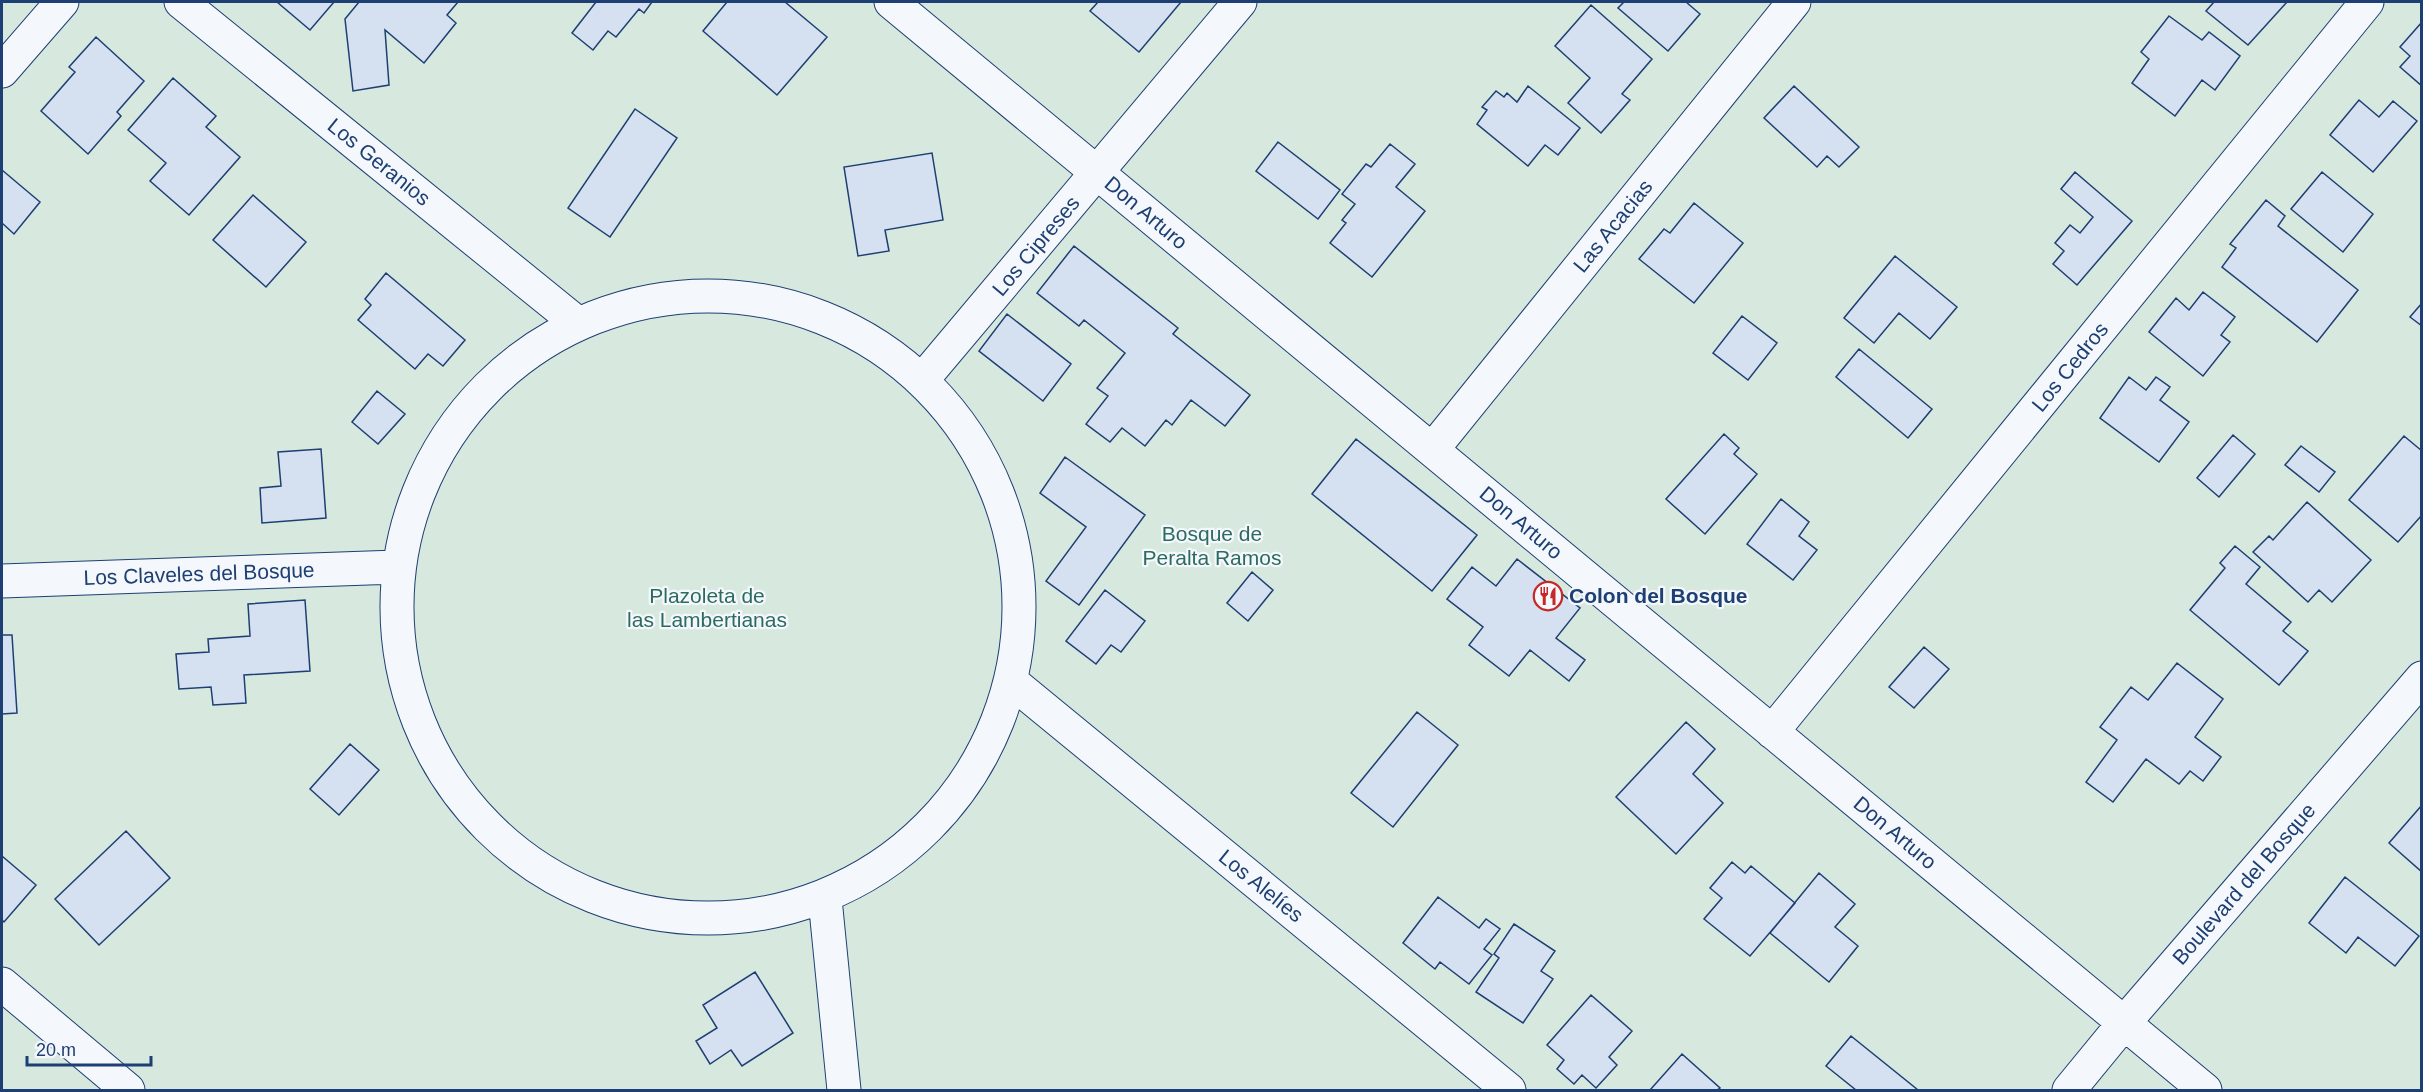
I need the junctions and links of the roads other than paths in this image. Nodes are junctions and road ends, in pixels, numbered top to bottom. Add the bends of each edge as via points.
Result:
1 (62, 2) edge
2 (181, 2) edge
3 (891, 2) edge
4 (1240, 2) edge
5 (1794, 2) edge
6 (2367, 2) edge
7 (2, 71) edge
8 (1098, 172) junction
9 (576, 322) junction
10 (923, 379) junction
11 (1432, 450) junction
12 (397, 567) junction
13 (2, 581) edge
14 (2421, 678) edge
15 (1012, 682) junction
16 (1772, 732) junction
17 (825, 899) junction
18 (2, 984) edge
19 (2124, 1023) junction
20 (1492, 1085) edge
21 (128, 1090) edge
22 (844, 1090) edge
23 (2069, 1090) edge
24 (2205, 1090) edge

1 - 7 street
2 - 9 street, Los Geranios
3 - 8 street, Don Arturo
4 - 8 street, Los Cipreses
5 - 11 street, Las Acacias
6 - 16 street, Los Cedros
8 - 10 street, Los Cipreses
8 - 11 street, Don Arturo
9 - 10 street via 649,298 757,297 859,332
9 - 12 street via 519,357 470,402 417,491
10 - 15 street via 964,428 995,484 1019,579 1019,639
11 - 16 street, Don Arturo
12 - 13 street, Los Claveles del Bosque
12 - 17 street via 396,632 408,696 454,791 528,865 624,910 729,921
14 - 19 street, Boulevard del Bosque
15 - 17 street via 976,770 914,844
15 - 20 street, Los Alelíes
16 - 19 street, Don Arturo
17 - 22 street
18 - 21 street
19 - 23 street, Boulevard del Bosque
19 - 24 street, Don Arturo

